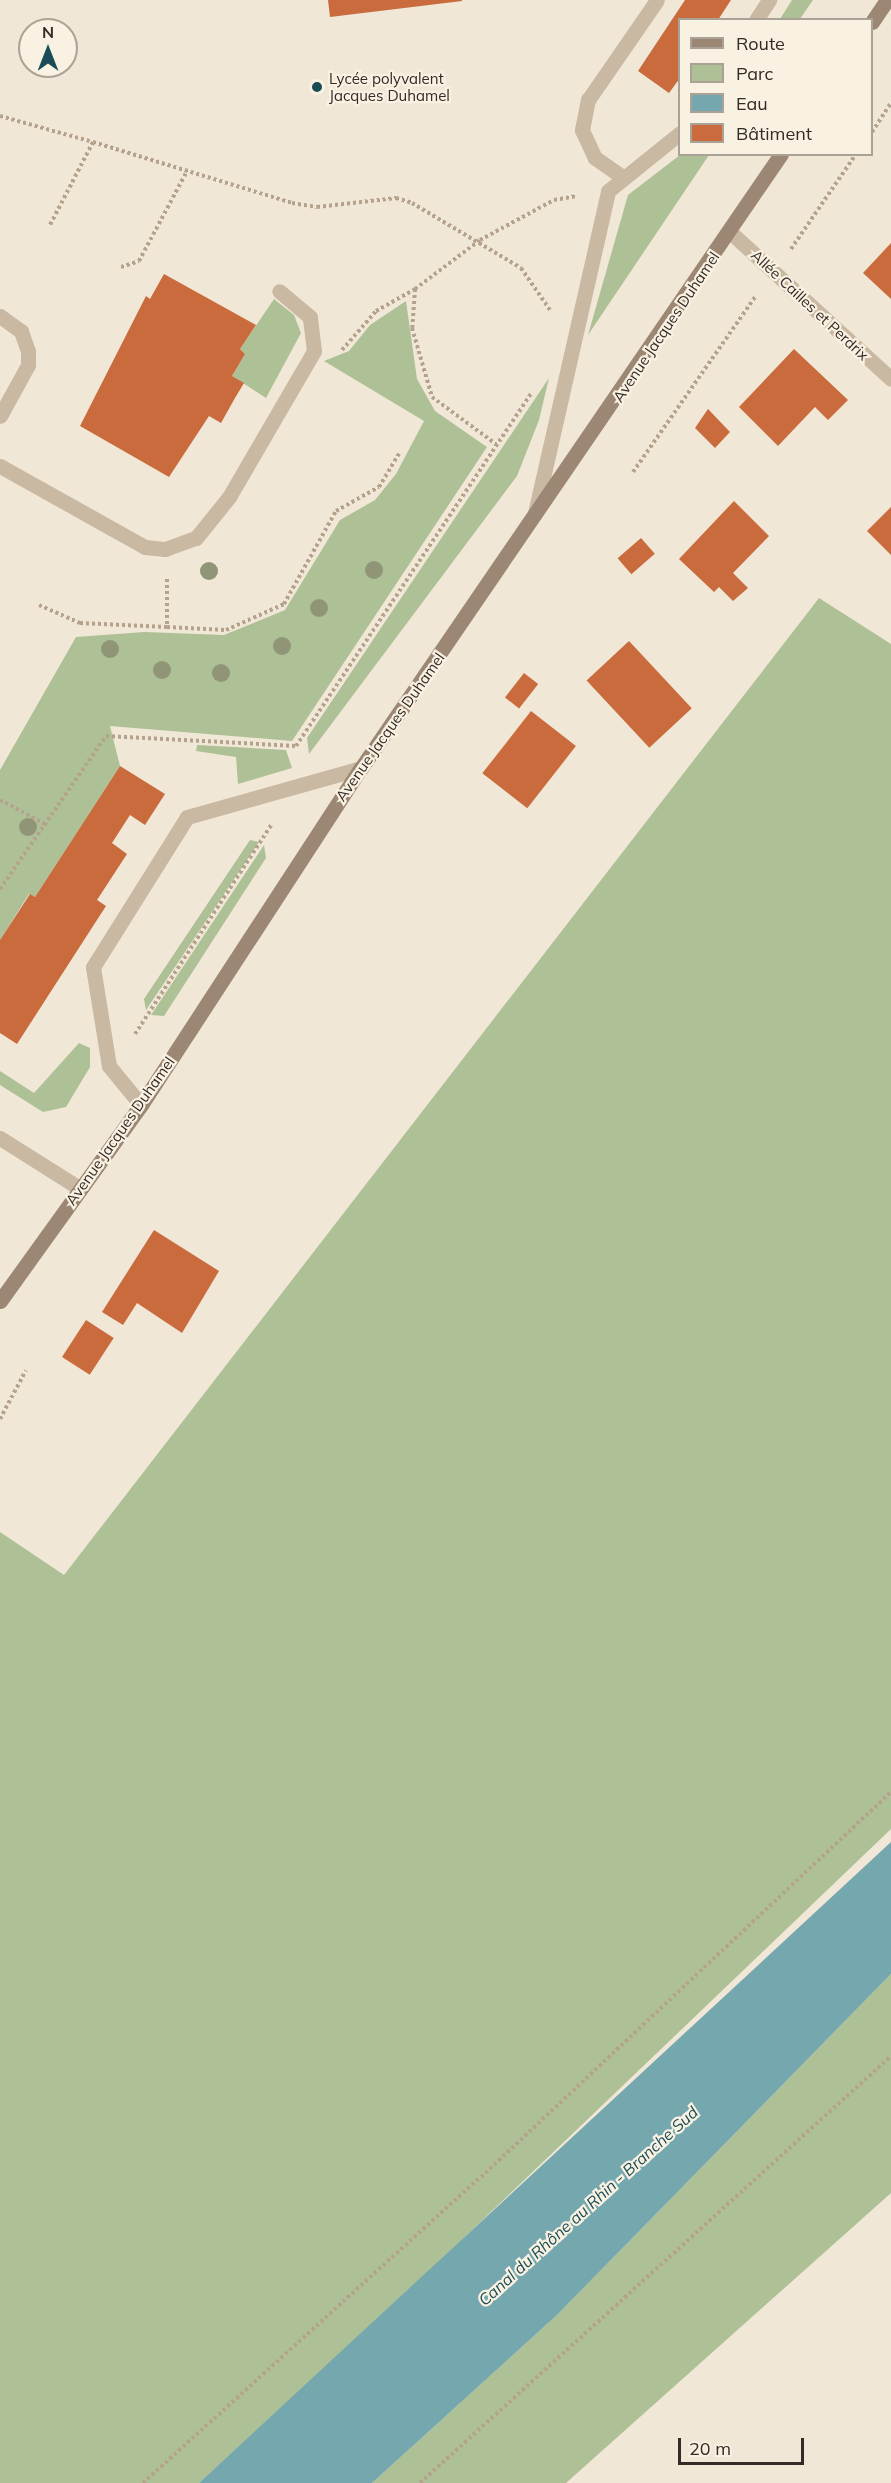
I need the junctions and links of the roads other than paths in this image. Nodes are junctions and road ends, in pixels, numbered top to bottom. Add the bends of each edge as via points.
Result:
1 (657, 0) edge
2 (769, 0) edge
3 (887, 0) edge
4 (757, 18) edge
5 (873, 21) edge
6 (678, 134) edge
7 (781, 156) edge
8 (621, 176) junction
9 (729, 231) junction
10 (279, 291) dead end
11 (0, 316) edge
12 (891, 379) edge
13 (0, 416) edge
14 (0, 466) edge
15 (532, 525) junction
16 (361, 768) junction
17 (141, 1105) junction
18 (0, 1138) edge
19 (79, 1188) junction
20 (0, 1301) edge

1 - 8 street via 588,100 582,130 595,158
2 - 4 street
3 - 5 main road
6 - 8 street
7 - 9 main road, Avenue Jacques Duhamel
8 - 15 street via 608,191
9 - 12 street, Allée Cailles et Perdrix
9 - 15 main road, Avenue Jacques Duhamel
10 - 14 street via 310,317 314,351 229,496 196,538 182,545 146,547
11 - 13 street via 21,331 28,365
15 - 16 main road, Avenue Jacques Duhamel
16 - 17 main road, Avenue Jacques Duhamel
16 - 17 street via 187,817 93,967 109,1066
17 - 19 main road, Avenue Jacques Duhamel
18 - 19 street
19 - 20 main road, Avenue Jacques Duhamel

